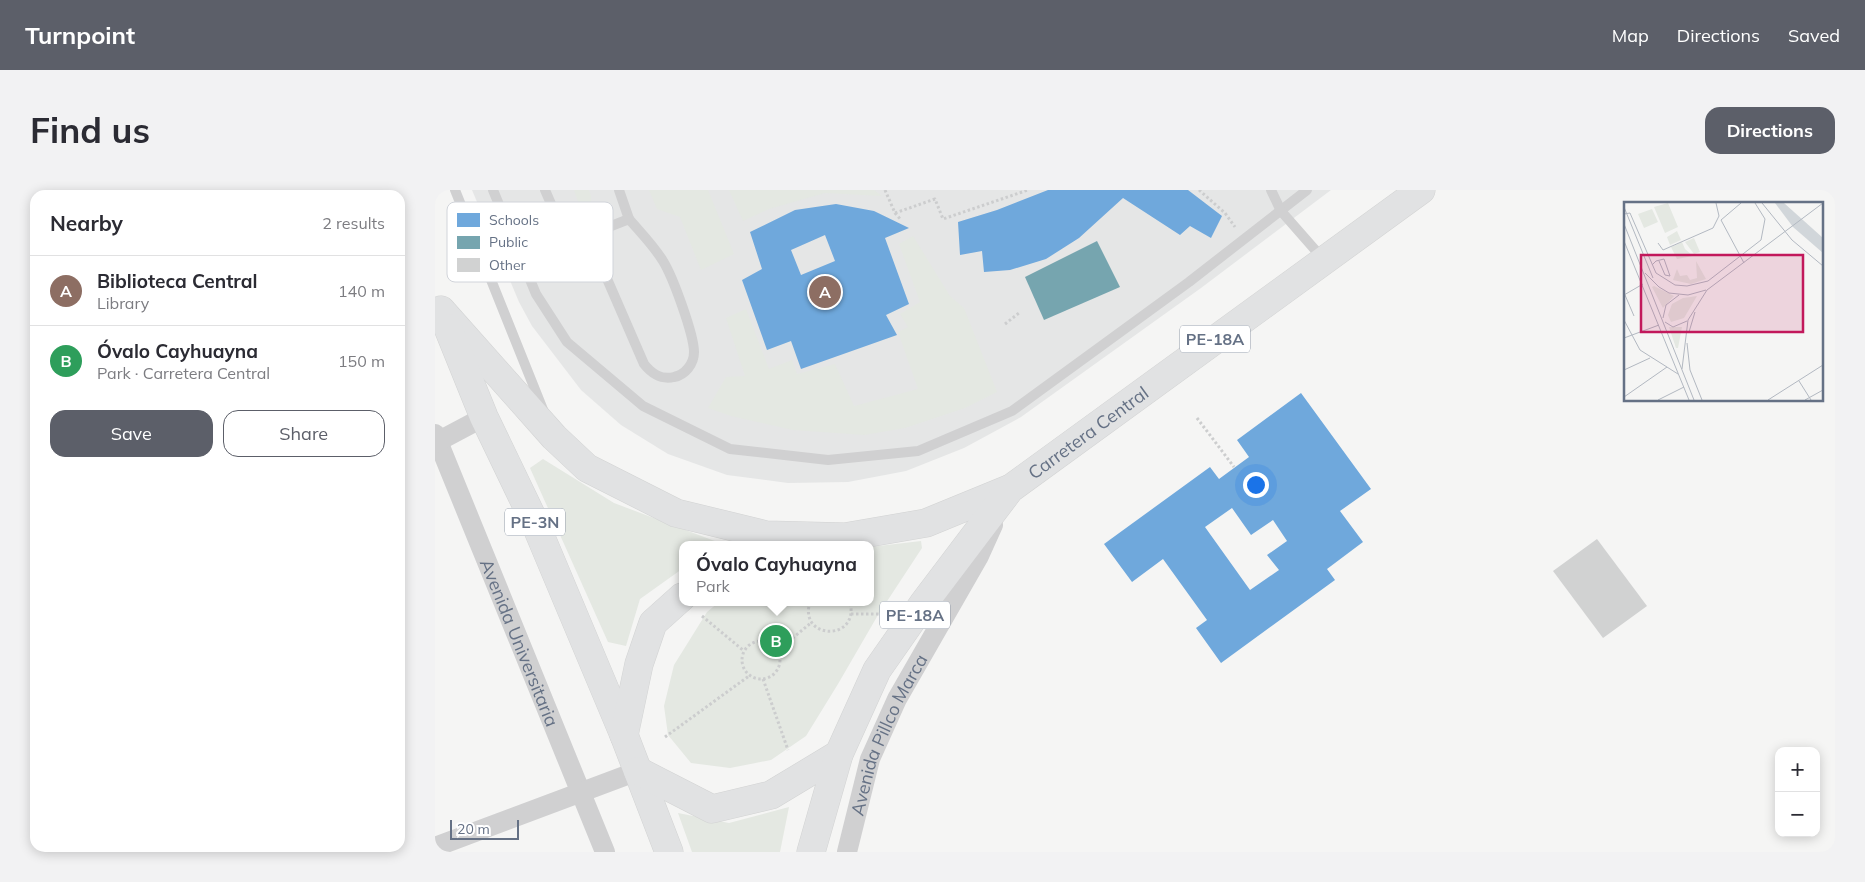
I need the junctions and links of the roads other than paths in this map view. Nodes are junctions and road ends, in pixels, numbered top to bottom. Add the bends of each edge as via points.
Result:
1 (455, 190) edge
2 (493, 190) edge
3 (545, 190) edge
4 (619, 190) edge
5 (1271, 190) edge
6 (1307, 190) edge
7 (1421, 190) edge
8 (460, 202) edge
9 (498, 202) edge
10 (550, 202) edge
11 (1281, 211) junction
12 (629, 219) junction
13 (613, 225) edge
14 (1324, 260) junction
15 (492, 282) edge
16 (531, 282) edge
17 (609, 282) edge
18 (438, 303) edge
19 (484, 417) junction
20 (554, 437) junction
21 (436, 440) edge
22 (1010, 489) junction
23 (758, 540) edge
24 (679, 600) edge
25 (624, 736) junction
26 (839, 754) junction
27 (638, 770) junction
28 (580, 793) junction
29 (435, 847) edge
30 (605, 852) edge
31 (669, 852) edge
32 (811, 852) edge
33 (847, 852) edge

1 - 8 lane
2 - 9 lane
3 - 10 lane
4 - 12 lane
5 - 11 lane
6 - 11 lane
7 - 14 highway, Carretera Central / PE-18A
11 - 14 lane
11 - 16 lane via 1012,410 918,451 828,460 731,449 643,406 567,342
12 - 13 lane
12 - 17 lane via 656,250 677,291 693,344 690,367 676,377 664,378 651,373 644,364
14 - 22 highway, Carretera Central / PE-18A
15 - 20 lane
18 - 19 highway, PE-3N
18 - 20 highway
19 - 21 street
19 - 25 highway, PE-3N via 535,522
20 - 23 highway via 587,468 676,513
21 - 28 street, Avenida Universitaria
22 - 23 highway, PE-18A via 927,523 845,537
22 - 26 highway, Carretera Central / PE-18A via 877,670
22 - 33 street, Avenida Pillco Marca via 979,556 897,698 870,759
24 - 25 highway via 653,624 639,664
25 - 27 highway, PE-3N
26 - 27 highway via 771,794 712,809
26 - 32 highway, Carretera Central
27 - 28 street
27 - 31 highway, PE-3N
28 - 29 street
28 - 30 street, Avenida Universitaria

